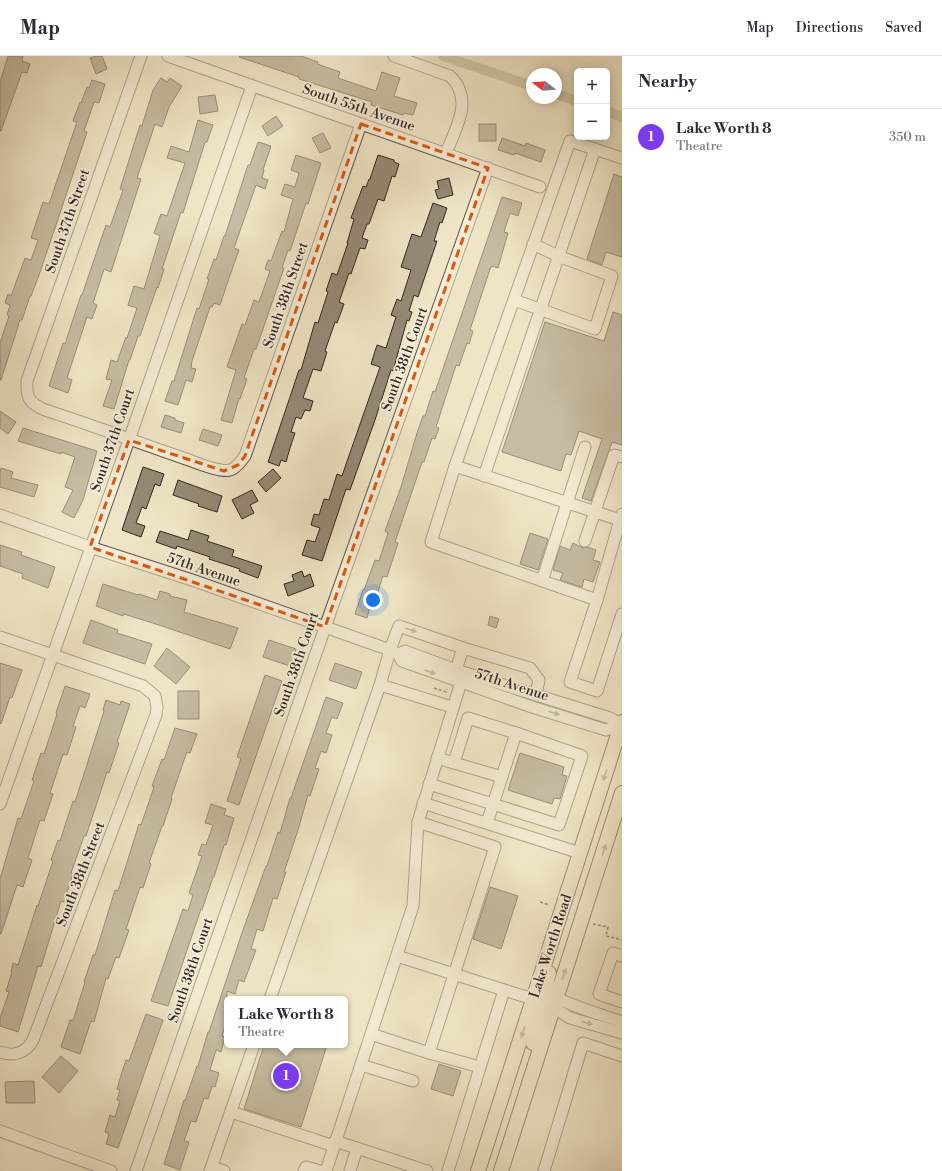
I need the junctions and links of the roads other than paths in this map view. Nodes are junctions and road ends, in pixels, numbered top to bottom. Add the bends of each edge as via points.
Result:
1 (141, 56) edge
2 (168, 56) edge
3 (394, 56) edge
4 (252, 86) junction
5 (361, 124) junction
6 (595, 149) junction
7 (446, 154) junction
8 (622, 158) edge
9 (488, 168) junction
10 (540, 187) dead end
11 (533, 244) junction
12 (558, 256) junction
13 (514, 300) junction
14 (540, 310) junction
15 (129, 440) junction
16 (585, 447) dead end
17 (622, 457) edge
18 (455, 466) junction
19 (484, 476) junction
20 (567, 503) junction
21 (595, 512) junction
22 (0, 515) edge
23 (621, 518) edge
24 (585, 541) dead end
25 (90, 547) junction
26 (542, 581) junction
27 (597, 600) junction
28 (622, 614) edge
29 (325, 627) junction
30 (0, 637) edge
31 (463, 648) junction
32 (394, 652) junction
33 (53, 656) junction
34 (456, 670) junction
35 (461, 682) junction
36 (380, 685) junction
37 (536, 694) junction
38 (452, 708) junction
39 (622, 724) edge
40 (516, 733) junction
41 (437, 758) junction
42 (454, 763) junction
43 (502, 777) junction
44 (429, 784) junction
45 (622, 795) edge
46 (423, 802) junction
47 (0, 804) edge
48 (493, 804) junction
49 (418, 822) junction
50 (487, 823) junction
51 (580, 853) junction
52 (566, 895) junction
53 (397, 956) junction
54 (622, 956) edge
55 (455, 974) junction
56 (504, 990) junction
57 (271, 996) edge
58 (533, 999) junction
59 (555, 1002) junction
60 (622, 1002) edge
61 (622, 1022) edge
62 (622, 1033) edge
63 (371, 1034) junction
64 (253, 1048) edge
65 (0, 1052) edge
66 (429, 1053) junction
67 (622, 1056) edge
68 (361, 1065) junction
69 (480, 1067) junction
70 (413, 1081) dead end
71 (231, 1112) junction
72 (515, 1129) junction
73 (0, 1131) edge
74 (335, 1144) junction
75 (358, 1148) junction
76 (211, 1169) edge
77 (111, 1171) edge
78 (136, 1171) edge
79 (224, 1171) edge
80 (304, 1171) edge
81 (320, 1171) edge
82 (326, 1171) edge
83 (350, 1171) edge
84 (427, 1171) edge
85 (448, 1171) edge
86 (478, 1171) edge
87 (501, 1171) edge
88 (544, 1171) edge

1 - 15 street, South 37th Street via 27,381 28,398 45,410
2 - 4 street, South 55th Avenue
3 - 7 street via 450,76 457,83 462,94 462,108
4 - 5 street, South 55th Avenue
4 - 15 street, South 37th Court
5 - 7 street, South 55th Avenue
5 - 15 street, South 38th Street via 245,456 238,465 230,470 224,470
6 - 8 street
6 - 11 street via 570,141
6 - 12 street
7 - 9 street, South 55th Avenue
9 - 10 street, South 55th Avenue
9 - 29 street, South 38th Court
11 - 12 street
11 - 13 street
12 - 14 street
12 - 14 street via 612,276 596,329
13 - 14 street
13 - 18 street
14 - 19 street
15 - 25 street, South 37th Court
16 - 20 street
17 - 21 street via 614,455
18 - 19 street
18 - 26 street via 431,542
19 - 20 street
20 - 21 street
20 - 26 street
21 - 23 street
21 - 24 street
22 - 25 street, 57th Avenue
23 - 27 street
25 - 29 street, 57th Avenue
25 - 33 street, South 37th Court
26 - 27 street
27 - 28 street via 570,682 597,691
29 - 32 street, 57th Avenue
29 - 78 street, South 38th Court
30 - 33 street
32 -> 31 street via 399,626
31 - 34 street
31 - 37 street via 530,668 539,680
32 - 34 street, 57th Avenue via 405,651
32 -> 35 street, 57th Avenue via 402,661
32 - 36 street
33 - 47 street, South 37th Court
33 - 65 street, South 38th Street via 143,686 155,696 156,715 33,1040 30,1046 18,1054
34 - 37 street, 57th Avenue
35 - 38 street
35 -> 39 street, 57th Avenue via 606,730
36 - 38 street
36 - 57 street
37 - 39 street, 57th Avenue
38 - 41 street
39 -> 51 main road, Lake Worth Road
40 - 42 street via 468,718
40 - 43 street
40 - 48 street via 582,756 559,825
41 - 42 street
41 - 44 street
42 - 43 street
43 - 48 street
44 - 46 street
44 - 48 street
59 -> 45 main road, Lake Worth Road
46 - 49 street
46 - 50 street
48 - 50 street
49 - 53 street via 413,906
49 - 55 street via 495,847
50 - 51 street
51 - 52 main road, Lake Worth Road
52 - 58 main road, Lake Worth Road
52 - 59 main road via 568,917 547,982 548,1000
53 - 55 street
53 - 63 street
54 - 60 street via 613,953 599,994
55 - 56 street
55 - 66 street
56 - 58 street
56 - 69 street
58 - 72 main road via 538,1011 538,1021 515,1102
58 -> 86 main road, Lake Worth Road
59 - 61 street via 594,1011
59 -> 62 street via 570,1018
59 - 72 main road, Lake Worth Road
63 - 66 street
63 - 68 street
64 - 71 street
66 - 69 street
67 - 88 street via 583,1043
68 - 70 street
68 - 74 street
69 - 85 street
71 - 74 street
71 - 76 street
72 - 87 main road, Lake Worth Road
73 - 77 street
74 - 75 street
74 - 82 street
75 - 83 street
75 - 84 street
76 - 79 street
80 - 81 street via 306,1167

